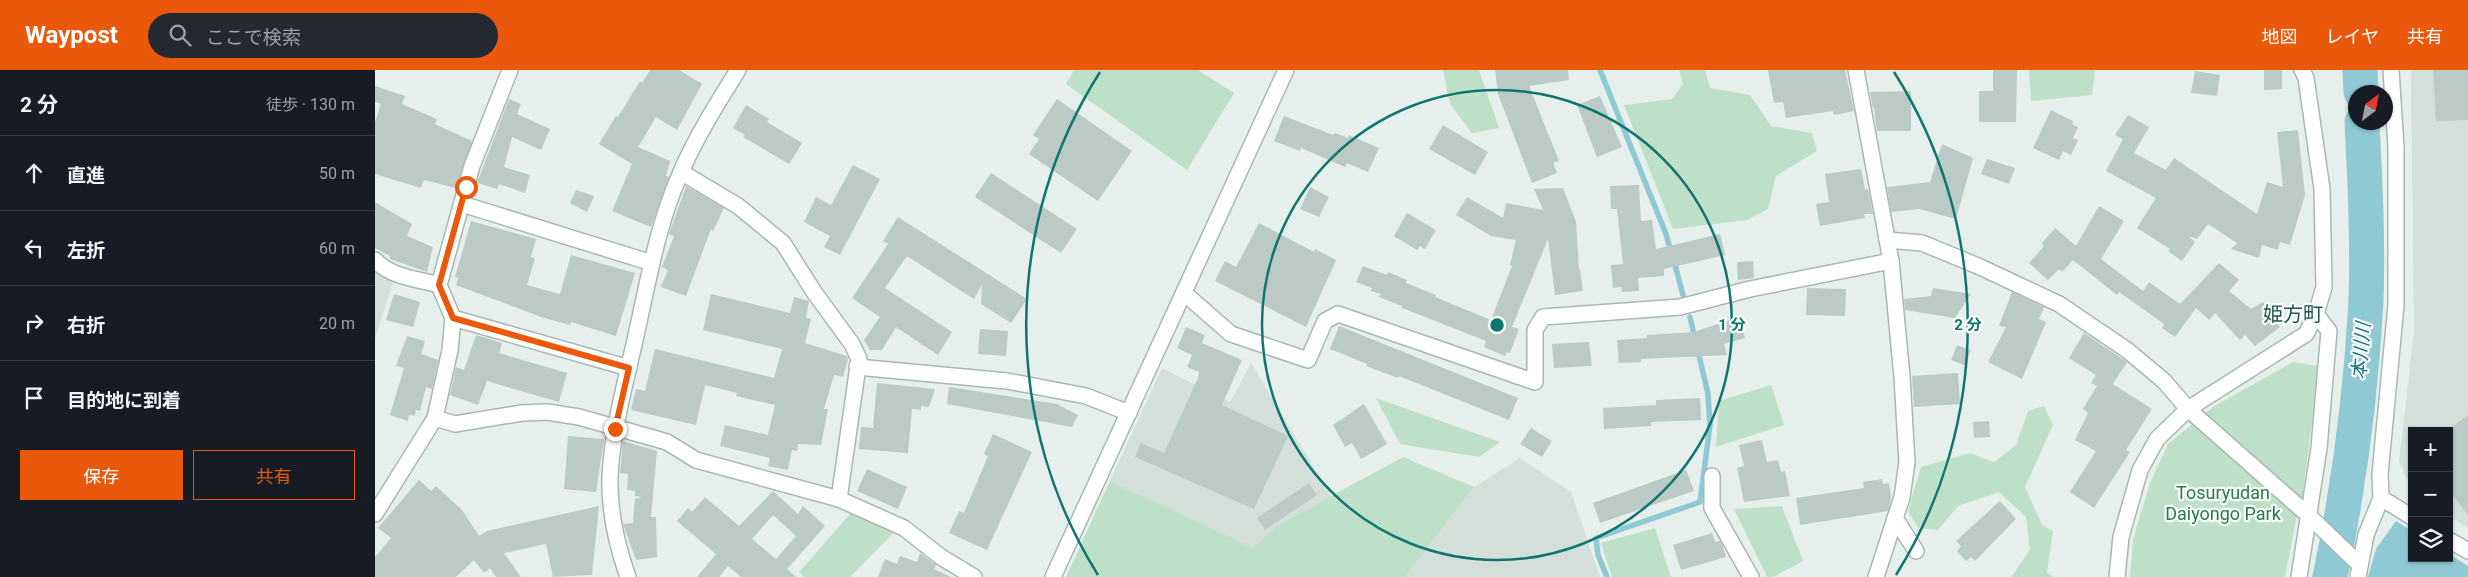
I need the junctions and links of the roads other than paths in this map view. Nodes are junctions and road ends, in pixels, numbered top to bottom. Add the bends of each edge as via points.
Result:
1 (510, 70) edge
2 (738, 70) edge
3 (1285, 70) edge
4 (1856, 70) edge
5 (2302, 70) edge
6 (2391, 70) edge
7 (681, 172) junction
8 (462, 204) junction
9 (1887, 240) junction
10 (375, 260) edge
11 (1891, 261) junction
12 (653, 263) junction
13 (439, 285) junction
14 (1185, 293) junction
15 (2316, 314) junction
16 (453, 318) junction
17 (857, 367) junction
18 (629, 368) junction
19 (2188, 409) junction
20 (1129, 413) junction
21 (435, 418) junction
22 (615, 429) junction
23 (1713, 476) dead end
24 (2381, 498) junction
25 (839, 499) junction
26 (375, 514) edge
27 (2308, 515) junction
28 (2408, 515) edge
29 (1895, 518) junction
30 (2453, 542) edge
31 (1916, 551) dead end
32 (2468, 551) edge
33 (2359, 571) edge
34 (628, 577) edge
35 (974, 577) edge
36 (1053, 577) edge
37 (1751, 577) edge
38 (1876, 577) edge
39 (2117, 577) edge
40 (2299, 577) edge

1 - 8 street via 471,166
2 - 7 street
3 - 14 street
4 - 9 street
5 - 15 street via 2306,78 2322,188 2324,287
6 - 24 street via 2396,147 2396,305 2380,474
7 - 12 street via 659,233
7 - 17 street via 738,206 783,243 852,344 859,359
8 - 12 street
8 - 13 street
9 - 11 street
9 - 19 street via 1922,243 2059,304 2127,350 2164,381
10 - 13 street via 394,273
11 - 14 street via 1750,289 1680,307 1543,317 1535,330 1535,382 1339,314 1325,321 1308,360 1231,334
11 - 29 street via 1907,462
12 - 18 street
13 - 16 street
14 - 20 street
15 - 19 street via 2306,334
15 - 27 street via 2329,331 2319,448
16 - 18 street
16 - 21 street via 450,350
17 - 20 street via 1007,381 1086,396
17 - 25 street
18 - 22 street
19 - 27 street
19 - 39 street via 2157,439 2140,470 2121,537
20 - 36 street
21 - 22 street via 455,424 547,412 579,417
21 - 26 street
22 - 25 street via 667,442 696,460
22 - 34 street via 610,478 611,510
23 - 37 street via 1712,508
24 - 28 street
24 - 33 street via 2366,535
25 - 35 street via 904,528 941,557
27 - 33 street
27 - 40 street
29 - 31 street
29 - 38 street
30 - 32 street

